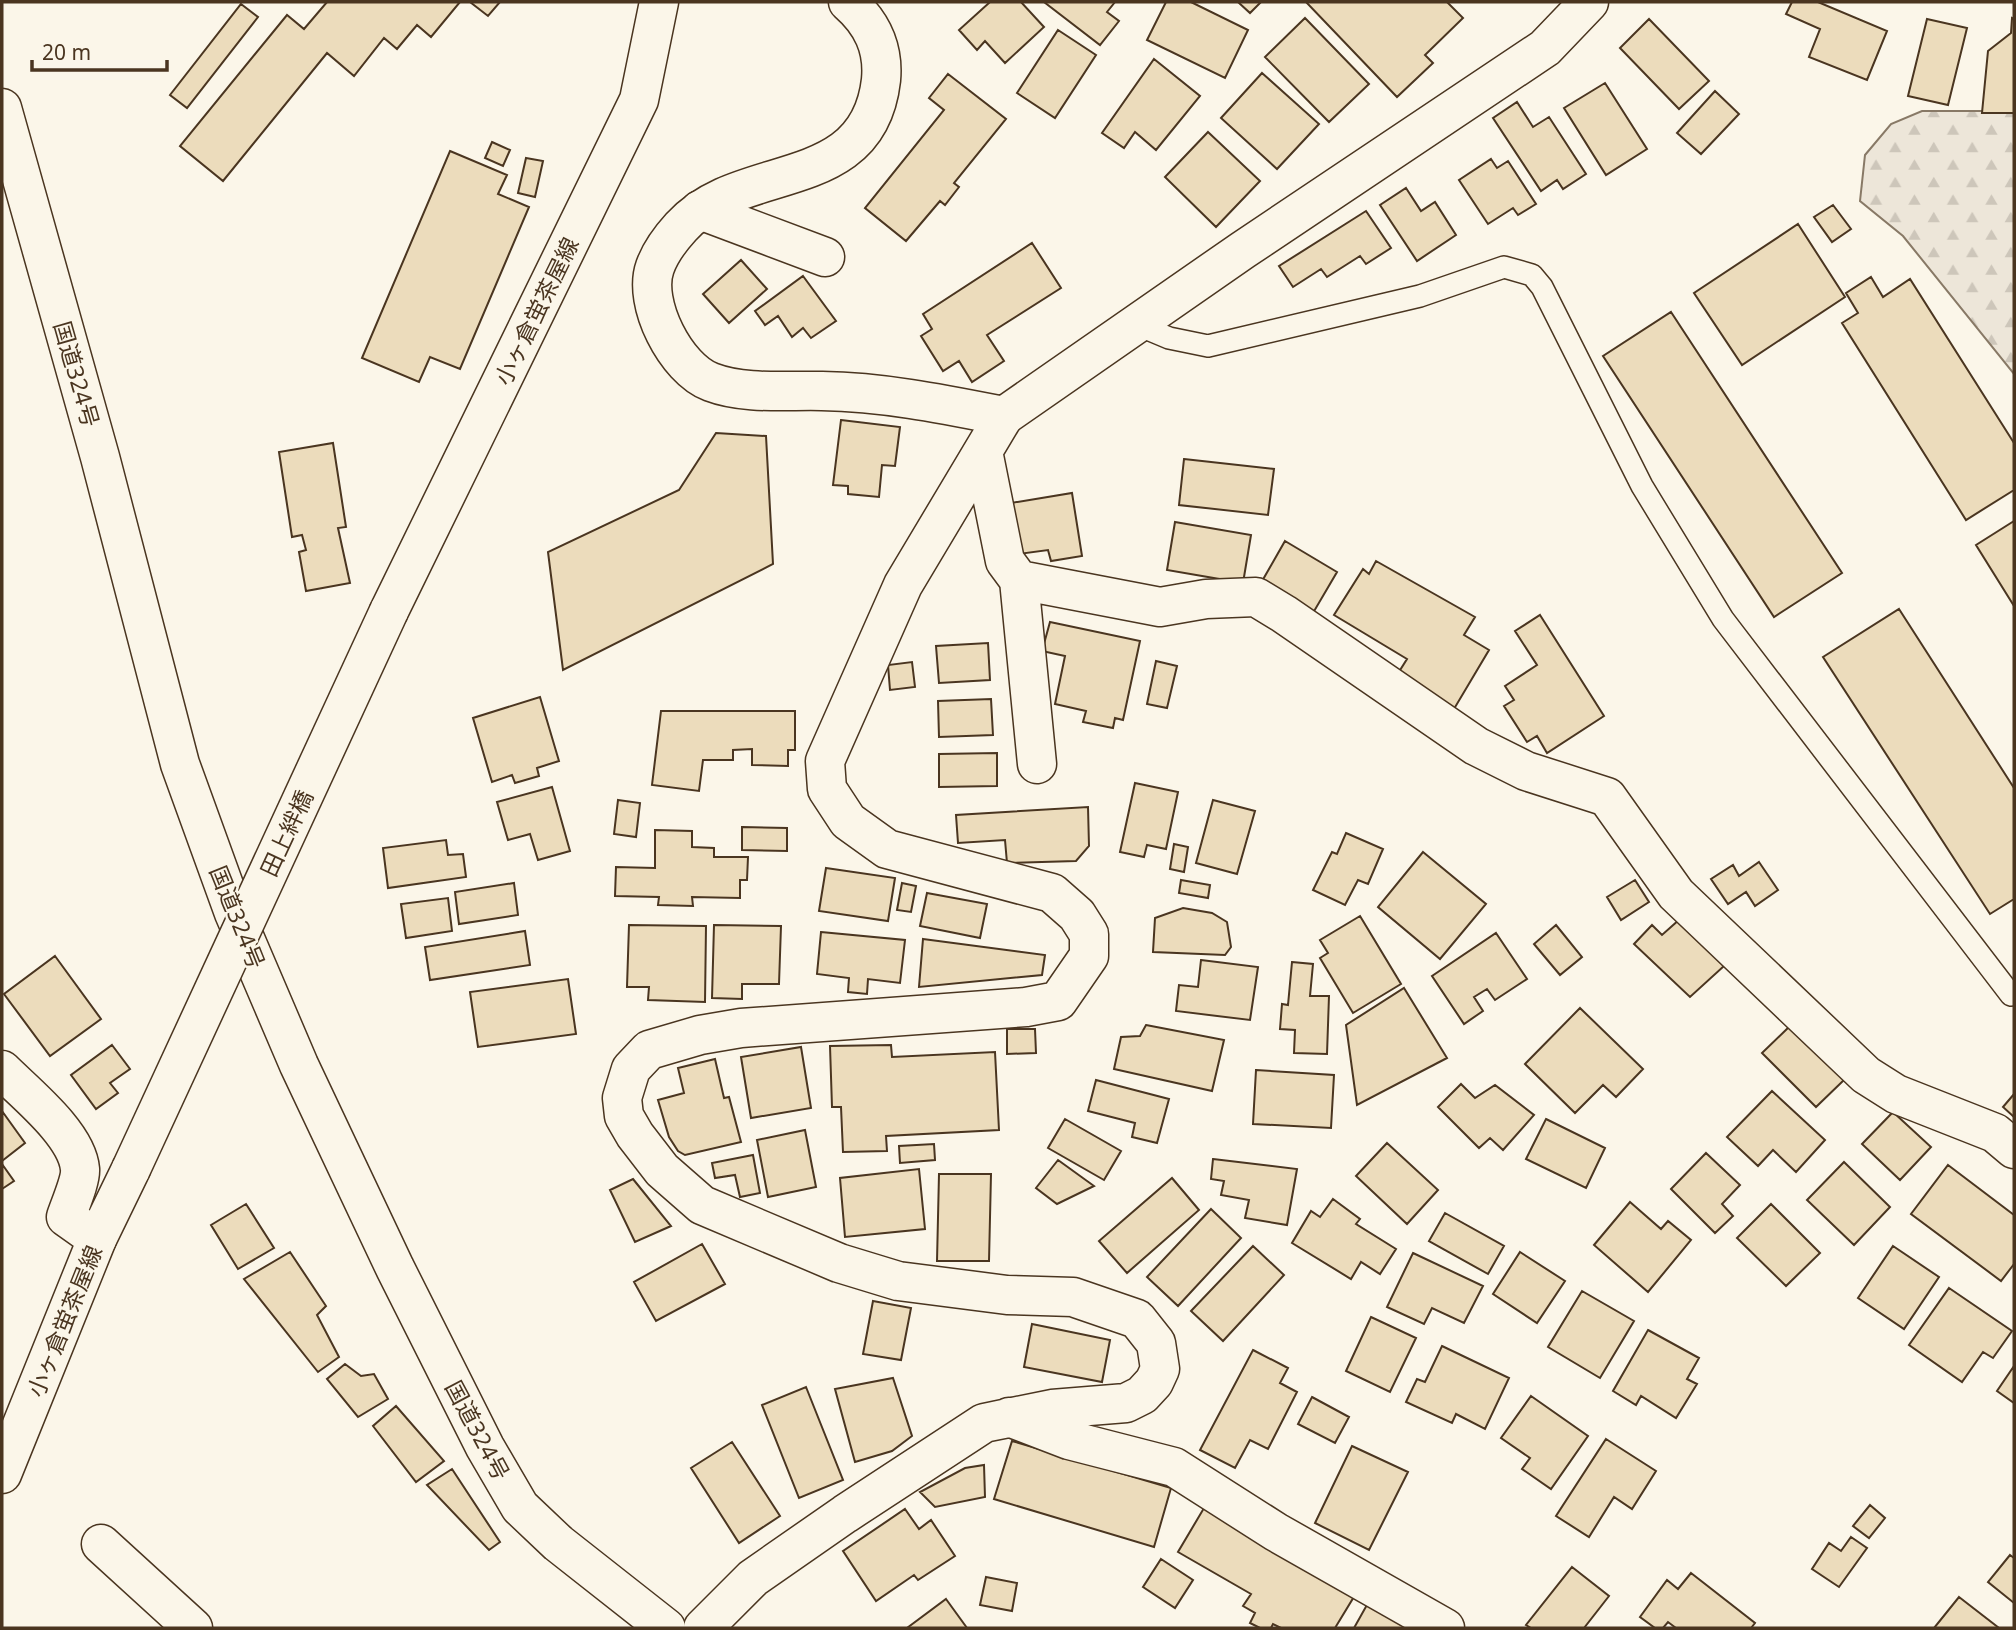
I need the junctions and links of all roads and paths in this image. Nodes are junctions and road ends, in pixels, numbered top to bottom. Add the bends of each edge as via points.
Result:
1 (659, 2) edge
2 (848, 2) edge
3 (1589, 2) edge
4 (2, 108) edge
5 (700, 210) junction
6 (825, 257) dead end
7 (1138, 325) junction
8 (1004, 416) junction
9 (983, 451) junction
10 (1019, 580) junction
11 (389, 611) joint
12 (1037, 764) dead end
13 (2014, 992) edge
14 (2, 1070) edge
15 (2014, 1149) edge
16 (131, 1169) joint
17 (97, 1239) junction
18 (1009, 1417) junction
19 (2, 1474) edge
20 (101, 1544) dead end
21 (193, 1628) edge
22 (666, 1628) edge
23 (703, 1628) edge
24 (1445, 1628) edge

1 - 11 main road, 小ヶ倉蛍茶屋線 via 639,100
2 - 5 main road via 876,35 883,64 880,91 860,134 841,154 817,167 731,193
3 - 7 main road via 1545,48
4 - 22 main road, 国道324号 via 180,764 234,914 299,1065 401,1280 520,1507
5 - 6 main road
5 - 8 main road via 681,227 654,269 653,299 660,322 690,369 710,382 745,389 898,395
7 - 8 main road
7 - 13 lane via 1169,338 1208,346 1420,296 1503,267 1532,275 1642,486 1723,619 2011,995
8 - 9 main road
9 - 10 main road via 1005,561
9 - 18 main road via 903,585 825,761 827,789 848,821 887,849 1052,893 1090,934 1089,956 1058,1001 741,1028 649,1050 631,1069 622,1098 624,1116 635,1135 662,1170 702,1205 839,1263 898,1281 1007,1295 1073,1297 1137,1319 1156,1343 1160,1369 1142,1395 1126,1403
10 - 12 main road
10 - 15 main road via 1160,607 1256,597 1476,746 1526,771 1607,797 1676,894 1866,1075 1896,1094 1995,1133
11 - 16 main road, 田上絆橋, bridge
14 - 17 main road via 72,1144 80,1170 66,1217
16 - 17 main road, 小ヶ倉蛍茶屋線
17 - 19 main road, 小ヶ倉蛍茶屋線
18 - 23 main road via 984,1423 845,1514 753,1578
18 - 24 main road via 1069,1440 1174,1468
20 - 21 main road

